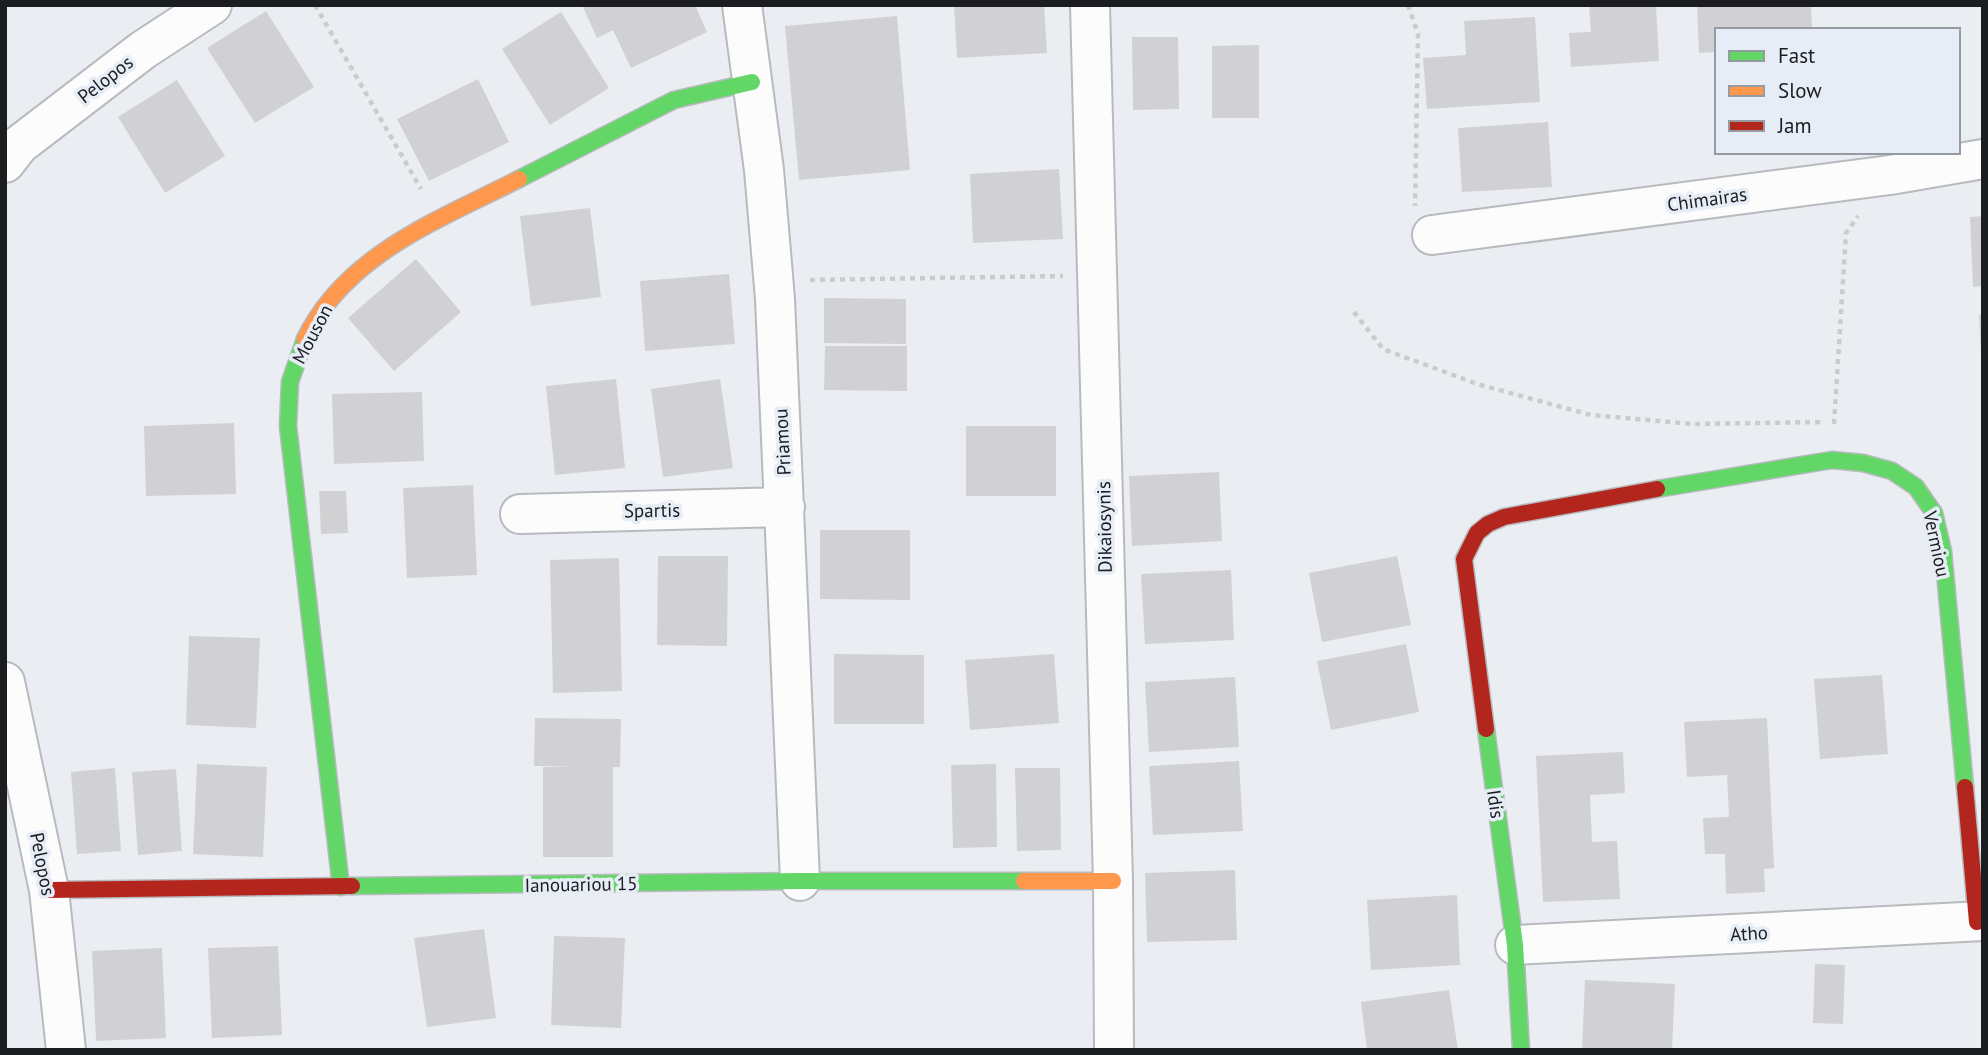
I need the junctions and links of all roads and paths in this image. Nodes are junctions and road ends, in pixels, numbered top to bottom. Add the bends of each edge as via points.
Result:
1 (212, 5) edge
2 (315, 5) edge
3 (742, 5) edge
4 (1090, 5) edge
5 (1408, 5) edge
6 (752, 82) junction
7 (1983, 159) edge
8 (5, 163) edge
9 (1890, 175) junction
10 (439, 220) junction
11 (1432, 235) joint
12 (1097, 276) junction
13 (774, 281) junction
14 (1354, 312) dead end
15 (1834, 422) junction
16 (1832, 460) junction
17 (785, 507) junction
18 (520, 514) dead end
19 (1464, 559) joint
20 (5, 681) edge
21 (800, 881) junction
22 (1112, 881) junction
23 (341, 887) junction
24 (49, 890) junction
25 (1980, 922) edge
26 (1515, 945) junction
27 (66, 1050) edge
28 (1114, 1050) edge
29 (1521, 1050) edge

1 - 8 street, Pelopos via 19,145
2 - 10 path
3 - 6 street, Priamou
4 - 12 street, Dikaiosynis
5 - 11 path via 1418,34 1414,225
6 - 10 street, Mouson via 674,100
6 - 13 street, Priamou
7 - 9 street, Chimairas
9 - 11 street, Chimairas
9 - 15 path via 1846,233
10 - 23 street, Mouson via 394,243 326,303 292,373 287,410 292,476
12 - 13 path
12 - 22 street, Dikaiosynis
13 - 17 street, Priamou
14 - 15 path via 1383,349 1477,384 1591,415 1693,424
15 - 16 path
16 - 19 street, Vermiou via 1514,513 1481,527
16 - 25 street, Vermiou via 1880,465 1905,477 1923,494 1935,515
17 - 18 street, Spartis
17 - 21 street, Priamou
19 - 26 street, Idis
20 - 24 street, Pelopos
21 - 22 street, Ianouariou 15
21 - 23 street, Ianouariou 15
22 - 28 street, Dikaiosynis
23 - 24 street, Ianouariou 15
24 - 27 street, Pelopos
25 - 26 street, Atho
26 - 29 street, Idis

